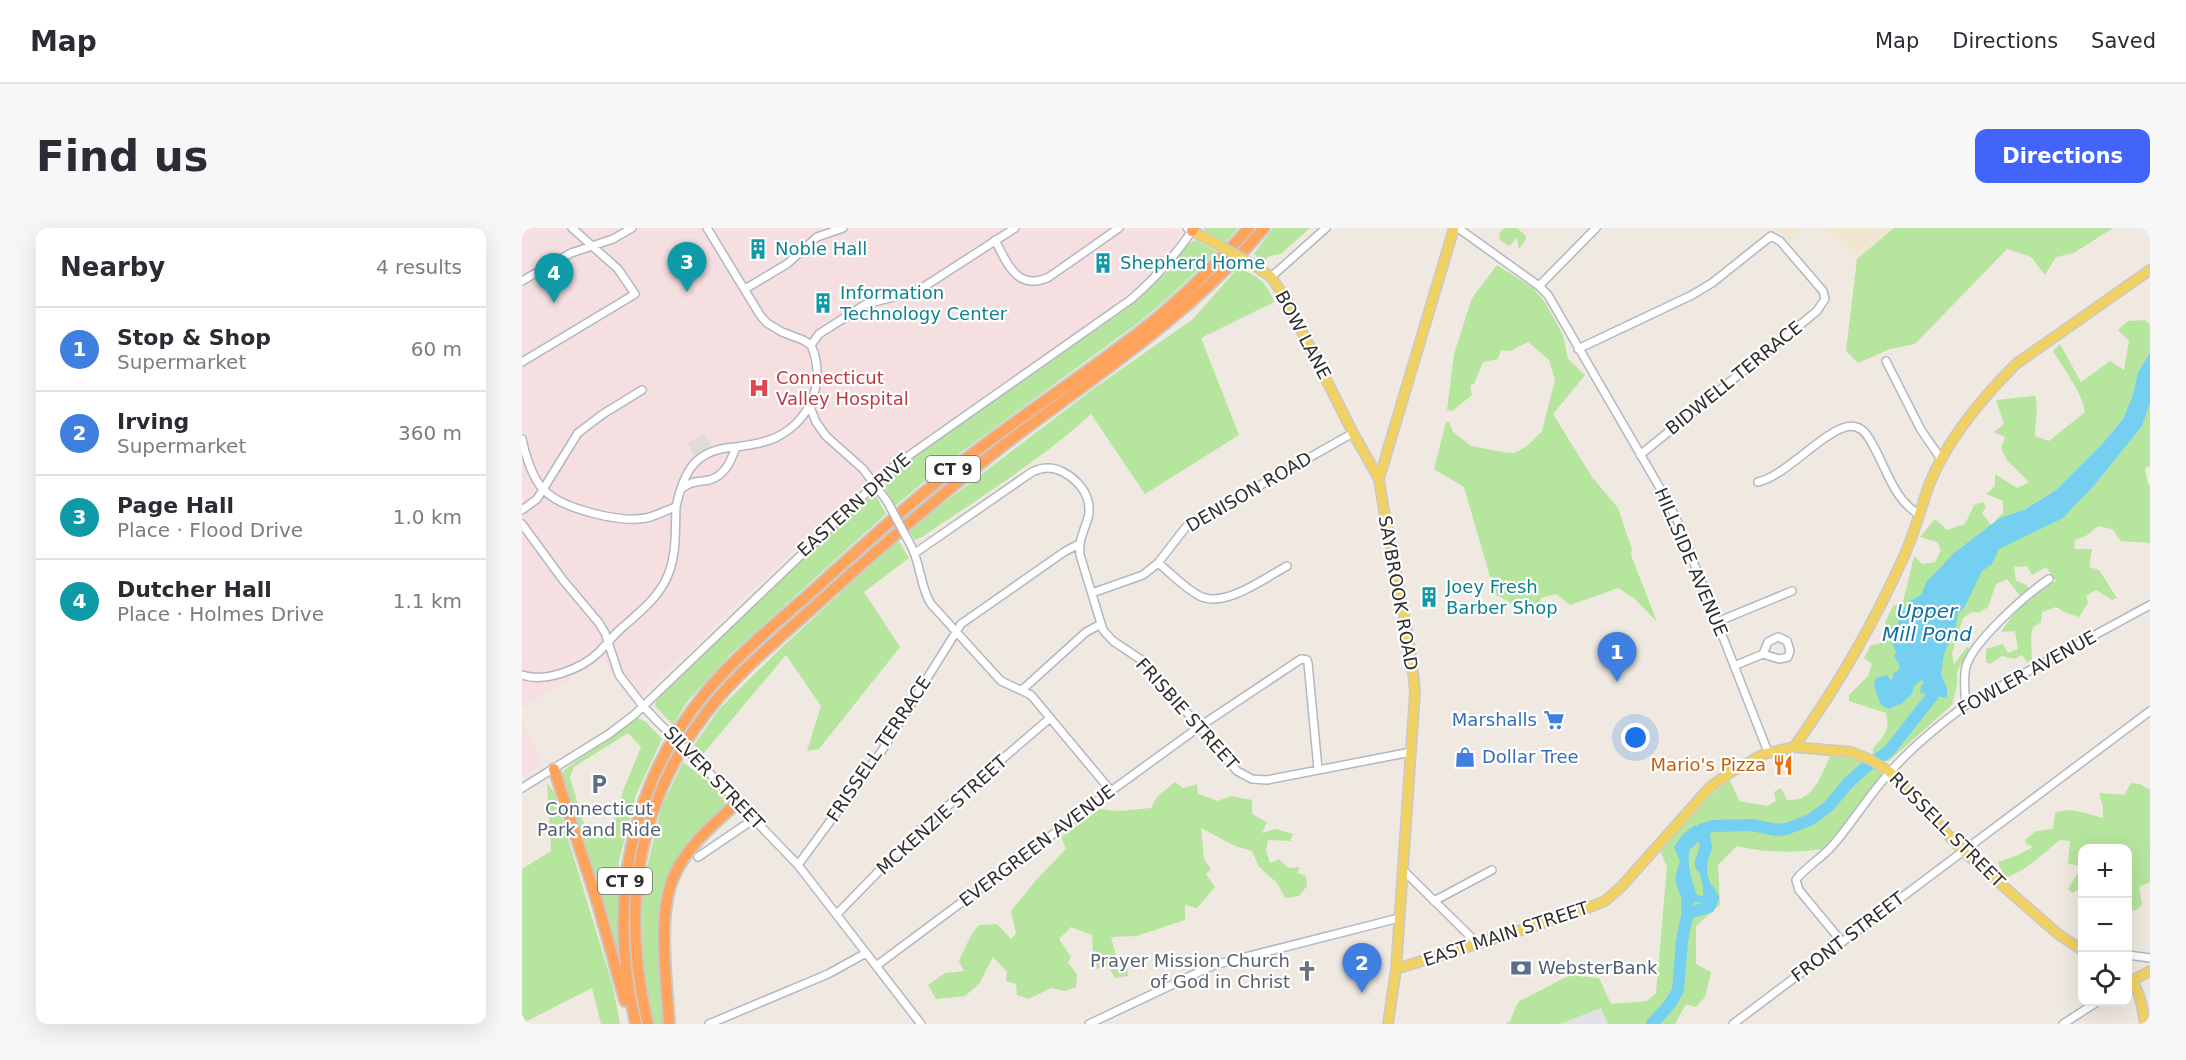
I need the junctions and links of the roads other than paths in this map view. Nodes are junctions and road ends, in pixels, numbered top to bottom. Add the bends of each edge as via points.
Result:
1 (572, 228) edge
2 (632, 228) edge
3 (707, 228) edge
4 (843, 228) edge
5 (1015, 228) edge
6 (1119, 228) edge
7 (1249, 228) edge
8 (1264, 228) edge
9 (1326, 228) edge
10 (1456, 228) edge
11 (1596, 228) edge
12 (1191, 229) edge
13 (995, 240) junction
14 (590, 245) junction
15 (2150, 270) edge
16 (1270, 277) junction
17 (522, 281) edge
18 (1539, 286) junction
19 (745, 289) junction
20 (811, 345) junction
21 (1578, 349) junction
22 (1886, 361) dead end
23 (522, 362) edge
24 (642, 390) dead end
25 (810, 406) junction
26 (1353, 433) junction
27 (522, 439) edge
28 (736, 447) junction
29 (1640, 455) junction
30 (1941, 459) junction
31 (1379, 479) junction
32 (874, 483) junction
33 (1758, 483) dead end
34 (681, 489) junction
35 (543, 490) junction
36 (676, 507) junction
37 (522, 510) edge
38 (1920, 515) junction
39 (522, 524) edge
40 (1079, 544) junction
41 (915, 553) junction
42 (1158, 563) junction
43 (1287, 566) dead end
44 (2049, 579) dead end
45 (1792, 591) dead end
46 (1092, 593) junction
47 (2150, 605) edge
48 (1717, 622) junction
49 (1101, 624) junction
50 (956, 630) junction
51 (608, 642) junction
52 (1763, 654) dead end
53 (1734, 666) junction
54 (522, 675) edge
55 (1022, 690) junction
56 (1966, 705) junction
57 (643, 706) junction
58 (2150, 711) edge
59 (1050, 718) junction
60 (1199, 727) junction
61 (1794, 747) junction
62 (1411, 752) junction
63 (1768, 752) junction
64 (554, 769) junction
65 (1318, 769) junction
66 (1890, 772) junction
67 (522, 788) edge
68 (1111, 791) junction
69 (738, 802) junction
70 (754, 819) junction
71 (1963, 851) junction
72 (698, 857) dead end
73 (798, 865) junction
74 (1402, 868) junction
75 (1492, 870) dead end
76 (1434, 901) junction
77 (837, 914) junction
78 (1399, 918) junction
79 (1476, 942) junction
80 (1842, 942) junction
81 (2078, 947) edge
82 (866, 953) junction
83 (2132, 956) edge
84 (2150, 958) edge
85 (876, 966) junction
86 (1396, 969) junction
87 (2150, 971) edge
88 (2132, 979) edge
89 (2132, 985) edge
90 (2091, 1006) edge
91 (631, 1024) edge
92 (636, 1024) edge
93 (648, 1024) edge
94 (669, 1024) edge
95 (709, 1024) edge
96 (921, 1024) edge
97 (1089, 1024) edge
98 (1388, 1024) edge
99 (1732, 1024) edge
100 (2063, 1024) edge
101 (2145, 1024) edge

1 - 14 street
2 - 14 street via 613,239
3 - 19 street
4 - 19 street via 817,237 787,264
5 - 13 street
6 - 13 street via 1049,277 1036,281 1012,273
7 - 92 highway, CT 9 via 1155,319 985,444 883,528 708,689 664,755 643,803 629,854 623,933
8 - 93 highway, CT 9 via 1222,274 1162,328 1005,444 892,537 752,663 703,717 663,784 636,882 634,933
9 - 16 street
10 - 18 street, HILLSIDE AVENUE
10 - 31 main road, SAYBROOK ROAD
11 - 18 street
12 - 16 main road, BOW LANE, bridge
12 - 32 street, EASTERN DRIVE via 1164,268 1130,300 915,450
13 - 20 street via 922,288 866,304 819,334
14 - 17 street
14 - 23 street via 618,269 635,294
15 - 30 main road via 2016,364 1981,403
16 - 26 main road, BOW LANE via 1284,296
18 - 21 street, HILLSIDE AVENUE via 1555,306
19 - 20 street via 767,323
20 - 25 street via 818,372
21 - 29 street, HILLSIDE AVENUE
21 - 29 street, BIDWELL TERRACE via 1692,295 1771,236 1780,241 1823,291 1825,299 1817,311
22 - 30 street via 1921,430
24 - 35 street via 578,433
25 - 28 street via 789,430 776,438
25 - 32 street via 826,436
26 - 31 main road, BOW LANE
26 - 42 street, DENISON ROAD via 1186,527
27 - 35 street
28 - 34 street via 721,474 691,482
28 - 34 street via 700,457
29 - 48 street, HILLSIDE AVENUE via 1677,520
30 - 38 main road
31 - 62 main road, SAYBROOK ROAD via 1412,655 1415,692
32 - 41 street, bridge
32 - 57 street, EASTERN DRIVE
33 - 38 street via 1778,476 1834,431 1845,426 1857,427 1868,435 1899,497 1908,509
34 - 36 street
35 - 36 street via 575,508 597,514 645,518
35 - 37 street
36 - 51 street via 674,550 668,574 652,600
38 - 61 main road via 1868,628
39 - 51 street, SILVER STREET via 599,623
40 - 41 street via 1089,515 1086,495 1075,479 1047,467 1032,472
40 - 46 street, FRISBIE STREET
40 - 50 street, FRISSELL TERRACE
41 - 50 street via 927,597
42 - 43 street via 1199,597 1215,600 1230,597
42 - 46 street, DENISON ROAD via 1133,580
44 - 56 street via 2011,609 1975,651 1966,666
45 - 48 street
46 - 49 street, FRISBIE STREET
47 - 56 street, FOWLER AVENUE
48 - 53 street, HILLSIDE AVENUE
49 - 55 street
49 - 60 street, FRISBIE STREET via 1113,641 1143,661
50 - 55 street via 1001,681
50 - 73 street, FRISSELL TERRACE via 881,752
51 - 54 street via 596,655 574,668 544,677
51 - 57 street, SILVER STREET via 619,675
52 - 53 street
53 - 63 street, HILLSIDE AVENUE
55 - 59 street
56 - 66 street, FOWLER AVENUE
57 - 64 street, EASTERN DRIVE via 609,734
57 - 69 street, SILVER STREET, bridge
58 - 71 street, FRONT STREET
59 - 68 street
59 - 77 street, MCKENZIE STREET via 914,835
60 - 65 street, FRISBIE STREET via 1244,776 1267,780
60 - 65 street, EVERGREEN AVENUE via 1295,662 1306,659
60 - 68 street, EVERGREEN AVENUE
61 - 63 main road, EAST MAIN STREET
61 - 66 main road, RUSSELL STREET via 1860,754
62 - 65 street, FRISBIE STREET
62 - 74 main road, SAYBROOK ROAD
63 - 79 main road, EAST MAIN STREET via 1710,787 1609,899 1573,914
64 - 67 street, EASTERN DRIVE
64 - 91 highway via 600,910
66 - 71 main road, RUSSELL STREET
66 - 80 street, FOWLER AVENUE via 1833,844 1796,880 1799,890
68 - 85 street, EVERGREEN AVENUE
69 - 70 street, SILVER STREET
69 - 94 highway via 701,836 684,858 668,894 665,936
70 - 72 street
70 - 73 street, SILVER STREET
71 - 80 street, FRONT STREET
71 - 81 main road, RUSSELL STREET
73 - 77 street, SILVER STREET
74 - 76 street
74 - 78 main road, SAYBROOK ROAD
75 - 76 street
76 - 79 street
77 - 82 street, SILVER STREET
78 - 86 main road, SAYBROOK ROAD
78 - 97 street via 1214,965
79 - 86 main road, EAST MAIN STREET
80 - 99 street, FRONT STREET
82 - 85 street, SILVER STREET
82 - 95 street via 828,974
83 - 84 street
85 - 96 street, SILVER STREET
86 - 98 main road
87 - 88 main road
89 - 101 main road via 2140,997
90 - 100 street

